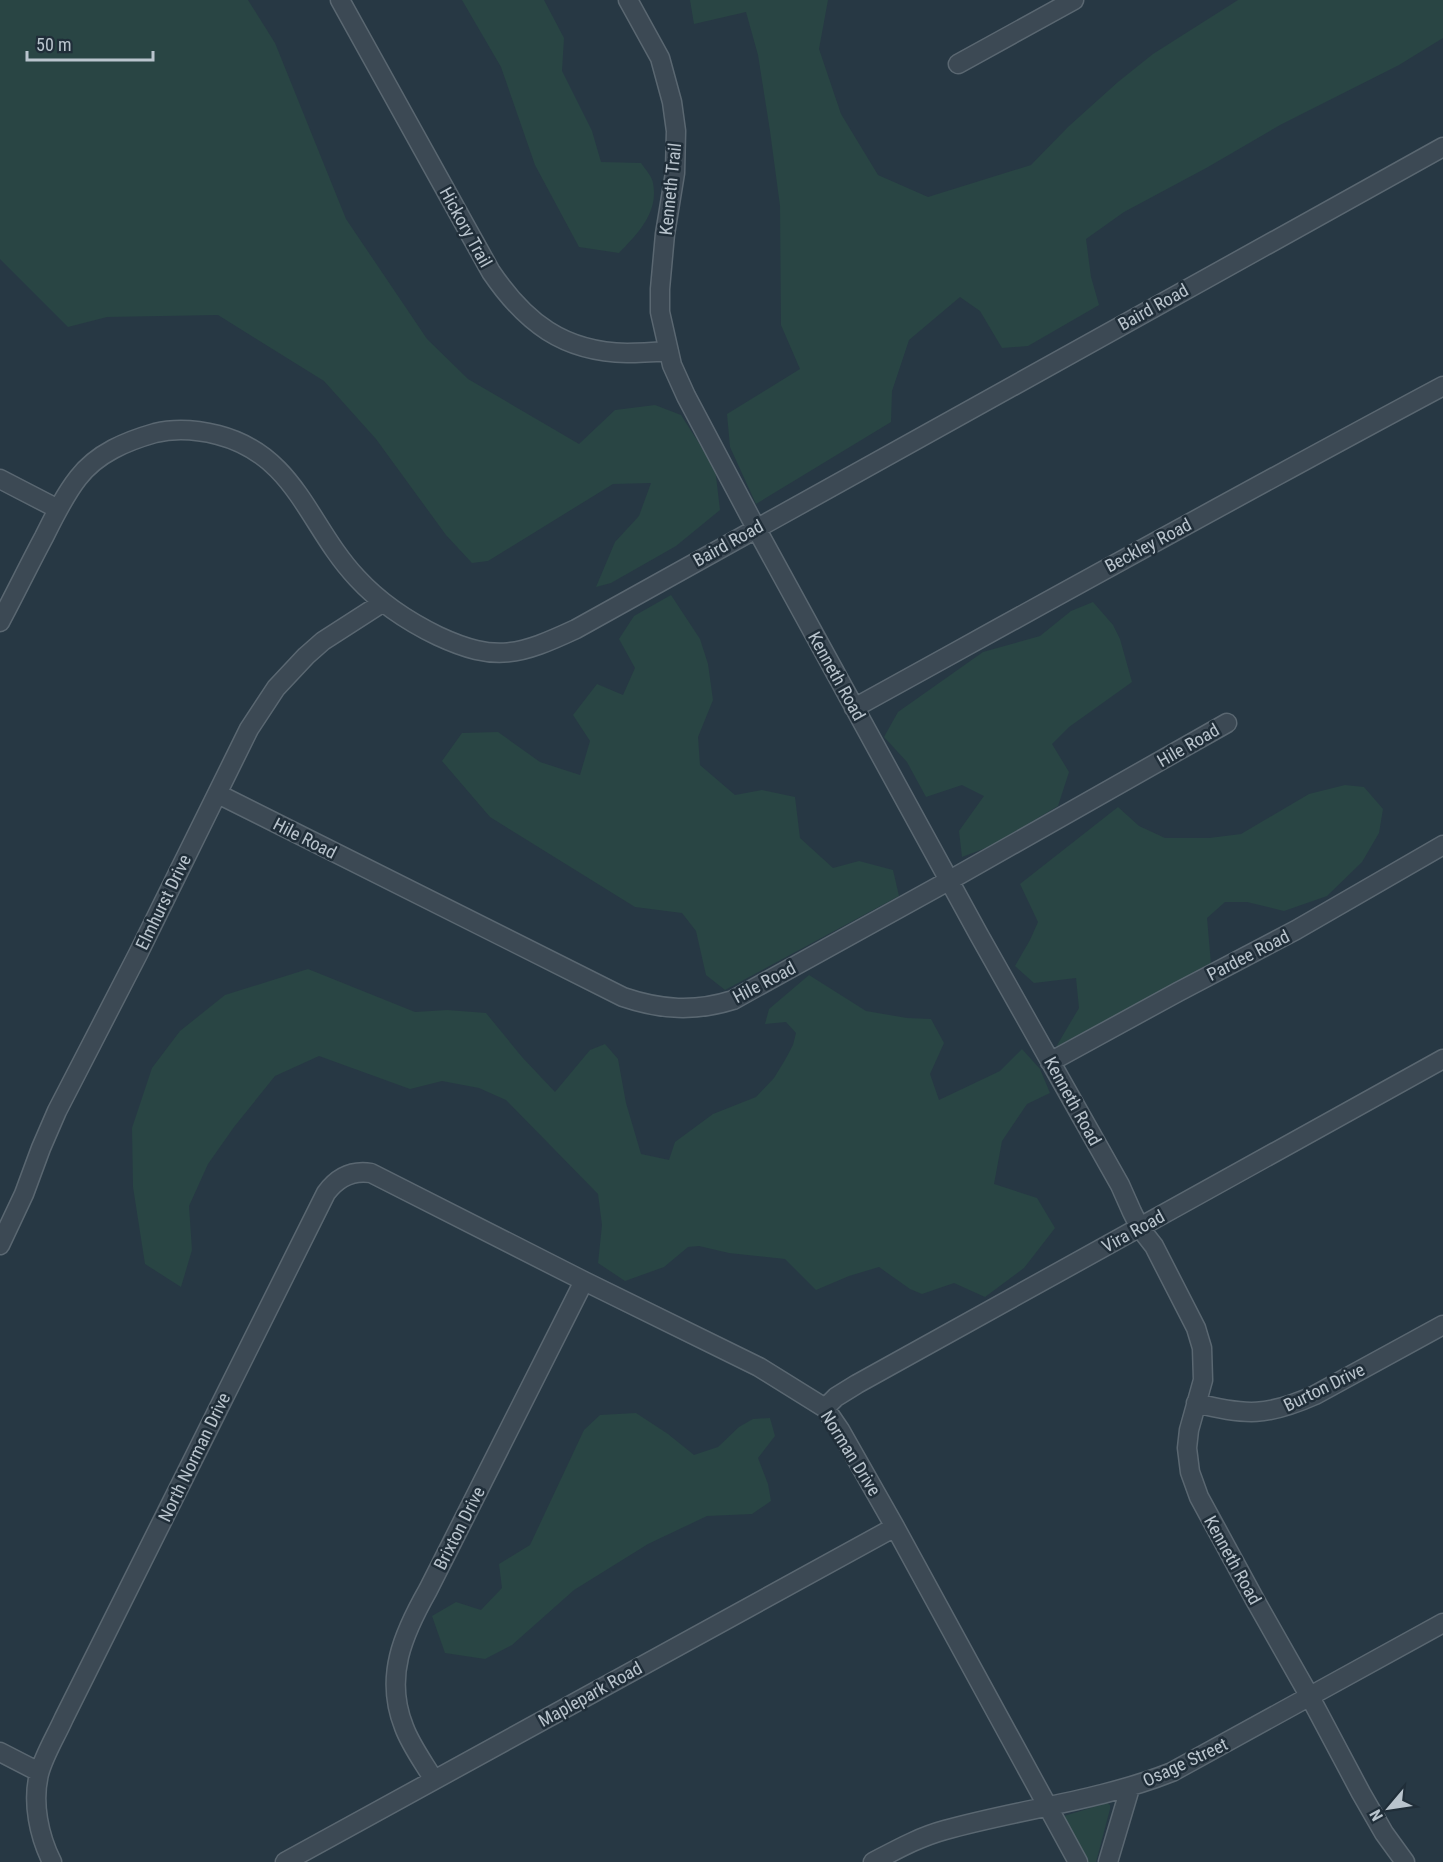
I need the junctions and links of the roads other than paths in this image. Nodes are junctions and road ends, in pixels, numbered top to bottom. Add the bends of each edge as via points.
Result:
1 (340, 0) edge
2 (628, 0) edge
3 (1074, 0) edge
4 (958, 64) dead end
5 (1443, 147) edge
6 (669, 351) junction
7 (1443, 386) edge
8 (0, 479) edge
9 (58, 509) junction
10 (756, 528) junction
11 (382, 603) junction
12 (0, 622) edge
13 (854, 708) junction
14 (1227, 723) dead end
15 (218, 794) junction
16 (1443, 845) edge
17 (950, 880) junction
18 (1443, 1059) edge
19 (1050, 1062) junction
20 (457, 1216) joint
21 (1140, 1228) junction
22 (0, 1245) edge
23 (584, 1281) junction
24 (1443, 1325) edge
25 (1196, 1403) junction
26 (825, 1408) junction
27 (895, 1527) junction
28 (1443, 1623) edge
29 (1310, 1697) junction
30 (0, 1752) edge
31 (39, 1772) junction
32 (434, 1780) junction
33 (1130, 1788) junction
34 (1046, 1806) junction
35 (315, 1855) edge
36 (52, 1862) edge
37 (285, 1862) edge
38 (873, 1862) edge
39 (1078, 1862) edge
40 (1108, 1862) edge
41 (1406, 1862) edge

1 - 6 street, Hickory Trail via 508,297 537,324 585,347 627,353
2 - 6 street, Kenneth Trail via 660,58 676,131 675,173 660,289 660,312
3 - 4 street
5 - 10 street, Baird Road
6 - 10 street, Kenneth Road via 686,396
7 - 13 street, Beckley Road
8 - 9 street
9 - 11 street, Baird Road via 79,477 123,443 174,430 233,439 262,454 282,472 330,545
9 - 12 street, Baird Road
10 - 11 street, Baird Road via 576,629 523,651 502,654 453,643
10 - 13 street, Kenneth Road
11 - 15 street, Elmhurst Drive via 323,641 276,688 249,729
13 - 17 street, Kenneth Road
14 - 17 street, Hile Road
15 - 17 street, Hile Road via 623,997 655,1007 703,1008 733,1000
15 - 22 street, Elmhurst Drive via 57,1112
16 - 19 street, Pardee Road via 1296,930
17 - 19 street, Kenneth Road
18 - 21 street, Vira Road
19 - 21 street, Kenneth Road
20 - 23 street, Norman Drive
20 - 31 street, North Norman Drive via 371,1173 356,1172 342,1177 326,1193
21 - 25 street, Kenneth Road via 1155,1246 1196,1328 1202,1348 1203,1380
21 - 26 street, Vira Road via 857,1384
23 - 26 street, Norman Drive via 759,1367
23 - 32 street, Brixton Drive via 413,1616 402,1645 394,1684 398,1710 410,1740
24 - 25 street, Burton Drive via 1294,1404 1258,1413
25 - 29 street, Kenneth Road via 1187,1448 1199,1497
26 - 27 street, Norman Drive
27 - 32 street, Maplepark Road
27 - 34 street, Norman Drive
28 - 29 street, Osage Street
29 - 33 street, Osage Street via 1172,1772
29 - 41 street, Kenneth Road via 1384,1833
30 - 31 street
31 - 36 street, North Norman Drive via 35,1794 38,1815
32 - 35 street, Maplepark Road
33 - 34 street, Osage Street
33 - 40 street
34 - 38 street, Osage Street via 944,1830
34 - 39 street, Norman Drive
35 - 37 street, Maplepark Road

